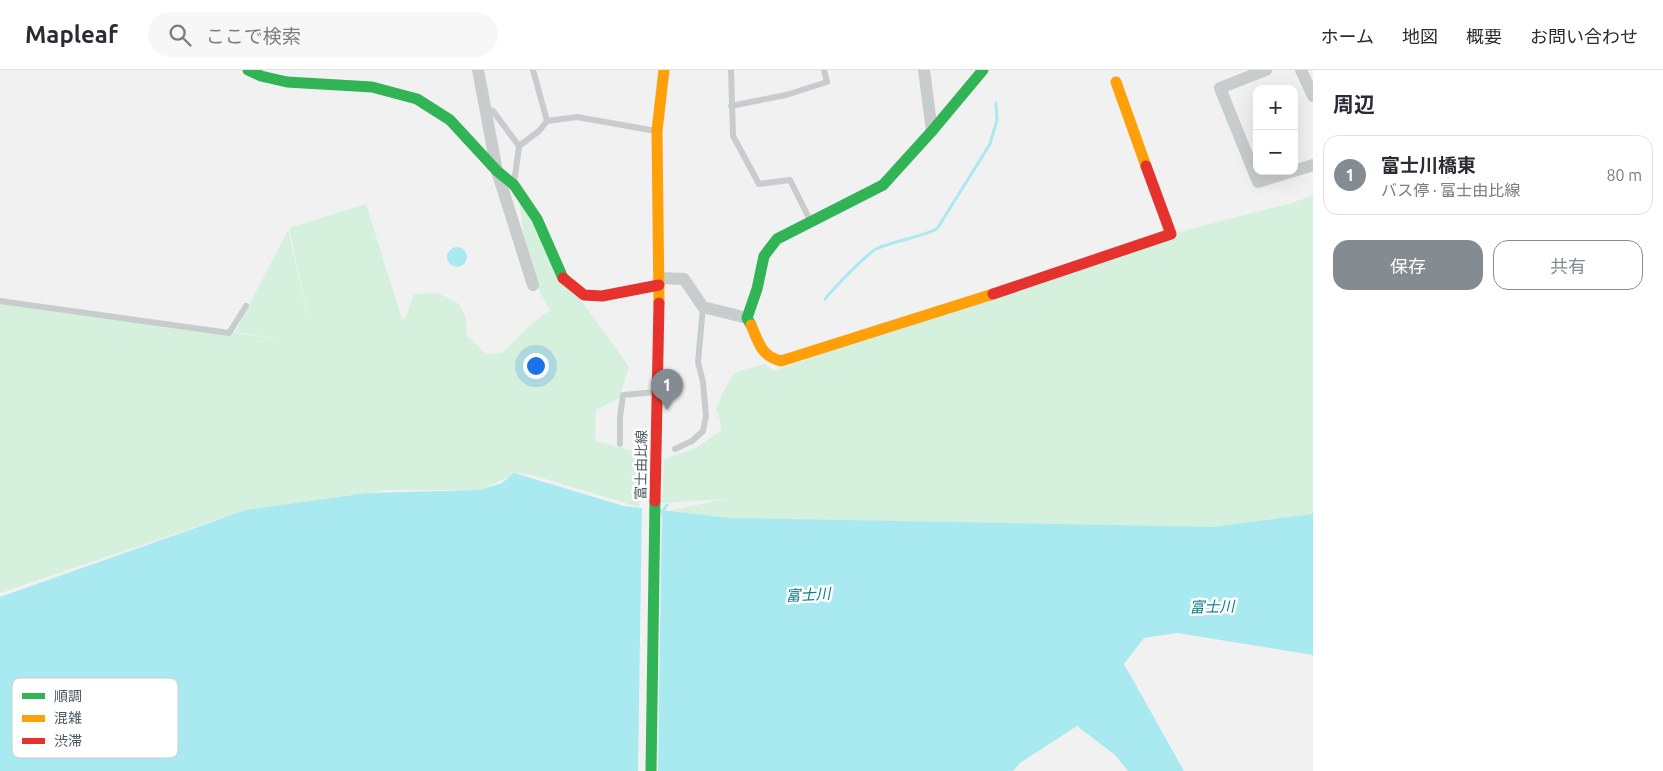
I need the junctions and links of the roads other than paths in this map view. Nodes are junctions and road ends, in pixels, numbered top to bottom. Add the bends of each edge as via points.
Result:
1 (248, 70) edge
2 (478, 70) edge
3 (533, 70) edge
4 (664, 70) edge
5 (731, 70) edge
6 (824, 70) edge
7 (924, 70) edge
8 (983, 70) edge
9 (1266, 70) edge
10 (1301, 70) edge
11 (1116, 82) dead end
12 (1313, 96) edge
13 (731, 106) junction
14 (486, 109) junction
15 (547, 121) junction
16 (657, 132) junction
17 (932, 132) junction
18 (519, 146) junction
19 (1313, 165) edge
20 (1253, 170) edge
21 (1298, 170) edge
22 (497, 171) junction
23 (1255, 175) edge
24 (1280, 175) edge
25 (514, 185) junction
26 (811, 222) junction
27 (659, 282) junction
28 (532, 284) dead end
29 (0, 301) edge
30 (246, 306) dead end
31 (703, 307) junction
32 (746, 318) junction
33 (657, 392) junction
34 (620, 444) dead end
35 (675, 449) dead end
36 (651, 771) edge

1 - 22 street via 287,82 372,88 417,99 450,120
2 - 14 street
3 - 15 lane
4 - 16 street, 富士由比線
5 - 13 lane
6 - 13 lane via 828,82 786,96
7 - 17 street
8 - 17 street
9 - 20 street via 1220,88
10 - 12 street
11 - 32 street via 1171,234 781,361 770,358 762,349
13 - 26 lane via 733,136 759,184 790,180
14 - 18 lane via 493,111
14 - 22 street
15 - 16 lane via 577,117
15 - 18 lane
16 - 27 street, 富士由比線
17 - 26 street via 883,185
18 - 25 lane
19 - 21 street
22 - 25 street
22 - 28 street
23 - 24 street via 1258,182
25 - 27 street via 537,219 563,278 584,295 602,296
26 - 32 street via 777,239 764,256
27 - 31 street via 684,279
27 - 33 street, 富士由比線
29 - 30 lane via 229,333
31 - 32 street
31 - 35 lane via 698,362 706,416 703,431
33 - 34 lane via 623,395
33 - 36 street, 富士由比線

